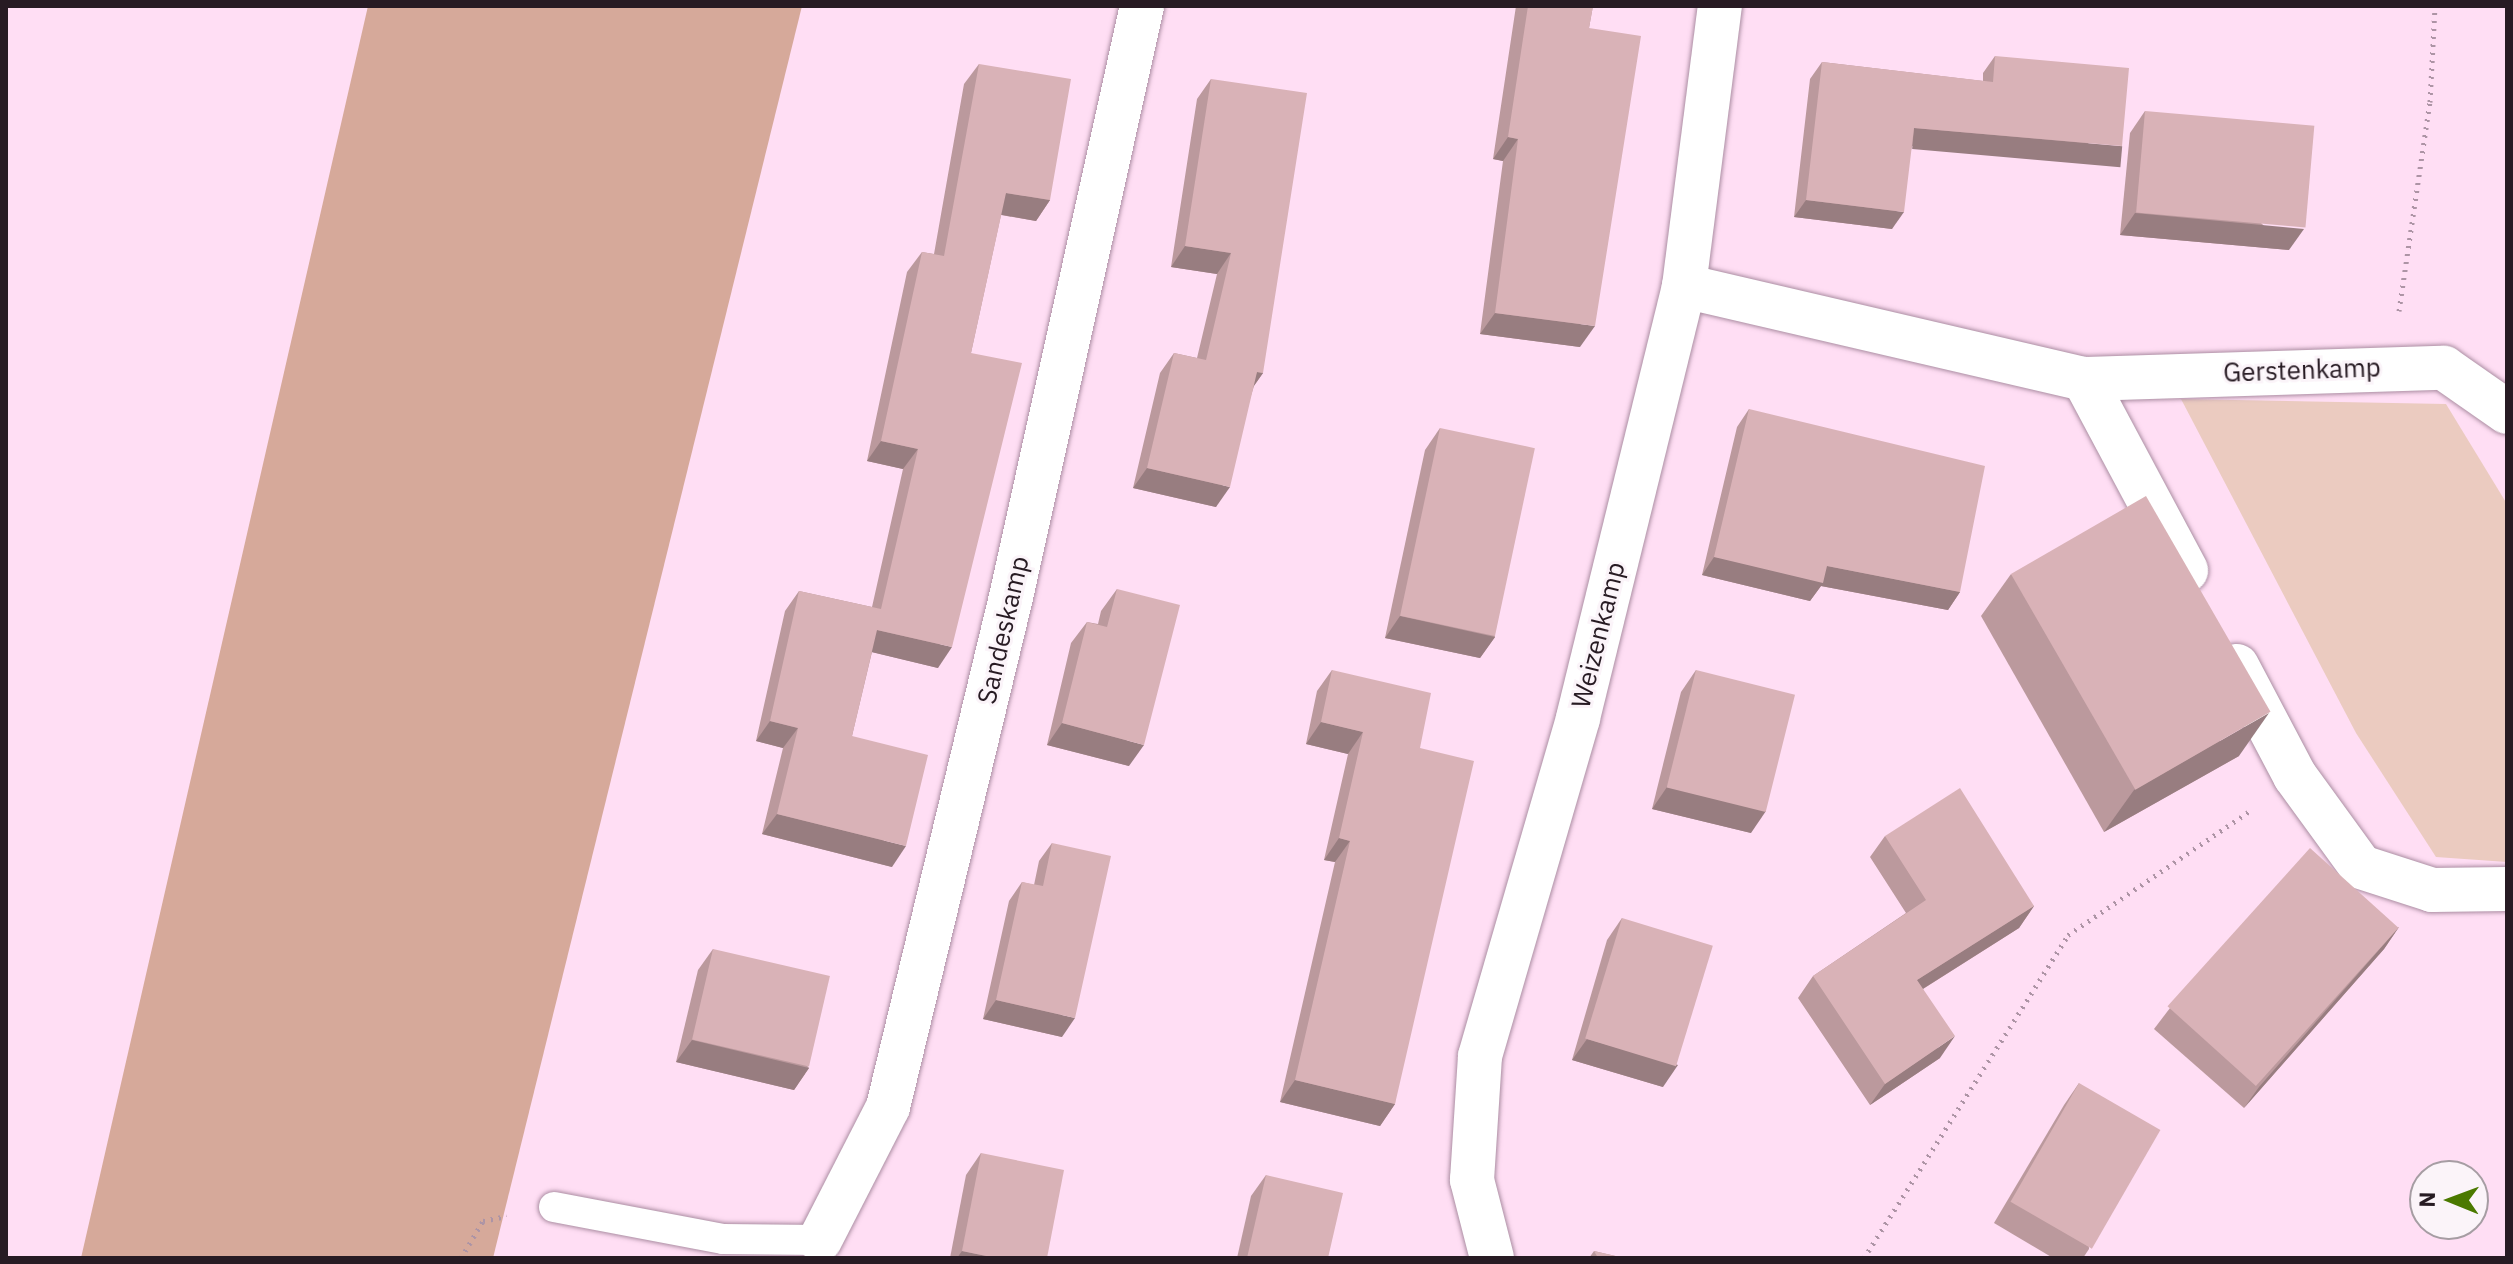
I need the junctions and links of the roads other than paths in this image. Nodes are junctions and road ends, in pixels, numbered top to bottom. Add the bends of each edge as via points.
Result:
1 (1142, 6) edge
2 (1720, 6) edge
3 (1684, 286) junction
4 (2084, 379) junction
5 (2507, 412) edge
6 (2507, 889) edge
7 (554, 1207) road end
8 (820, 1240) joint
9 (1492, 1258) edge

1 - 8 street, Sandeskamp via 888,1107
2 - 3 street, Weizenkamp
3 - 4 street, Gerstenkamp
3 - 9 street, Weizenkamp via 1578,718 1480,1056 1472,1180
4 - 5 street, Gerstenkamp via 2444,368
4 - 6 street via 2295,776 2361,867 2432,890
7 - 8 lane via 723,1239

